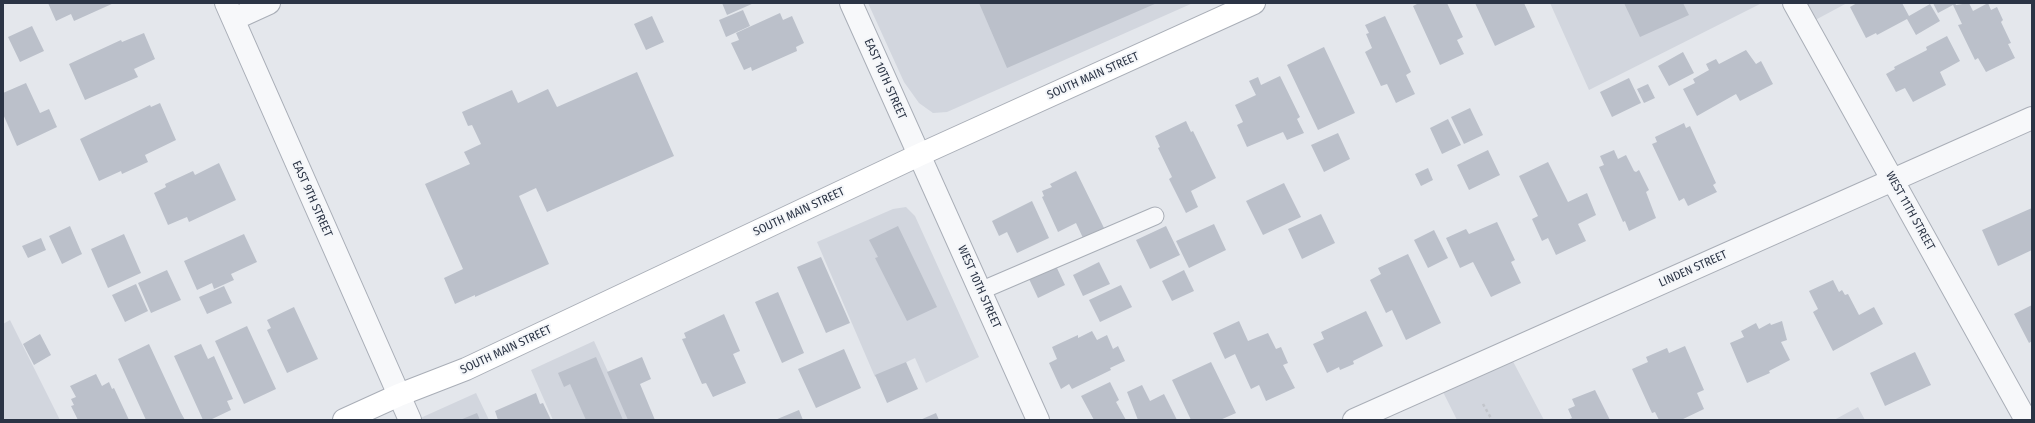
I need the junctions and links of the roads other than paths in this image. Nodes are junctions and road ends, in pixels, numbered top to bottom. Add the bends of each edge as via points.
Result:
1 (269, 3) edge
2 (851, 3) edge
3 (1254, 3) edge
4 (1794, 3) edge
5 (230, 11) edge
6 (2032, 118) edge
7 (919, 155) junction
8 (1892, 180) junction
9 (1155, 216) dead end
10 (980, 291) junction
11 (399, 395) junction
12 (344, 420) edge
13 (410, 420) edge
14 (1038, 420) edge
15 (1354, 420) edge
16 (2026, 420) edge

1 - 5 street
2 - 7 street, EAST 10TH STREET
3 - 7 main road, SOUTH MAIN STREET
4 - 8 street, WEST 11TH STREET
5 - 11 street, EAST 9TH STREET
6 - 8 street, LINDEN STREET
7 - 10 street, WEST 10TH STREET
7 - 11 main road, SOUTH MAIN STREET via 466,369
8 - 15 street, LINDEN STREET
8 - 16 street, WEST 11TH STREET
9 - 10 lane
10 - 14 street, WEST 10TH STREET
11 - 12 main road, SOUTH MAIN STREET
11 - 13 street, EAST 9TH STREET

